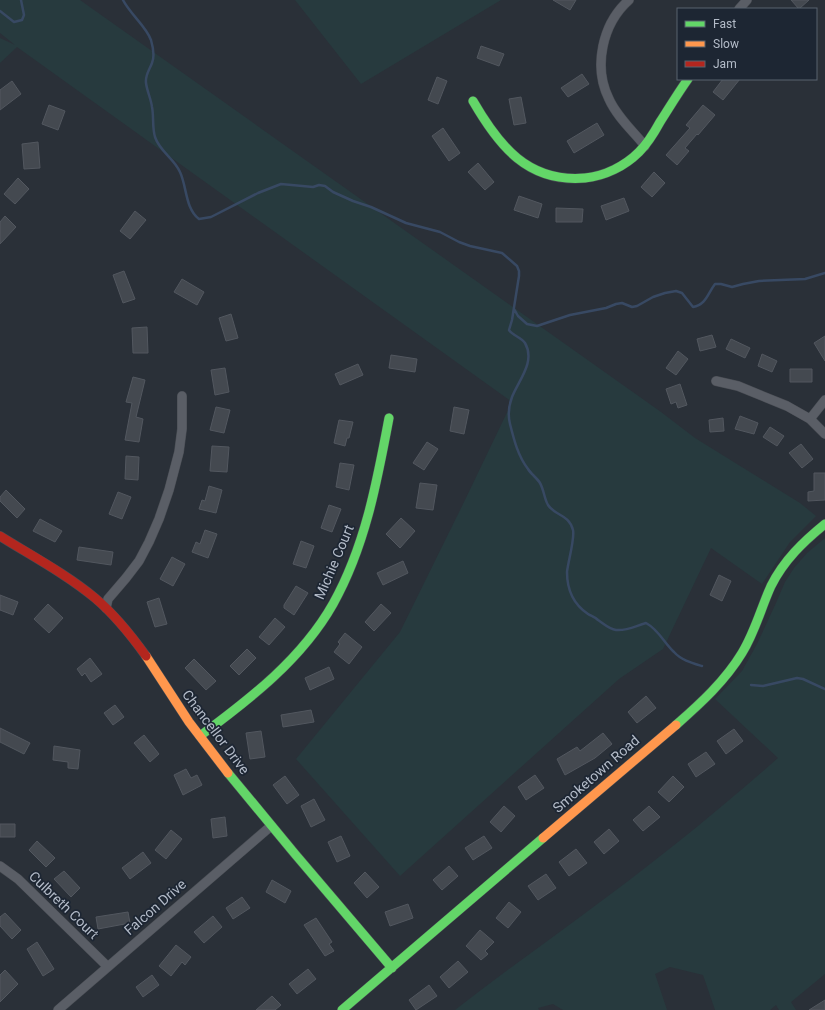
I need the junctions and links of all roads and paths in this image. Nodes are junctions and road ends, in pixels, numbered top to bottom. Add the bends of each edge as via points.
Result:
1 (629, 0) edge
2 (746, 0) edge
3 (740, 8) edge
4 (687, 80) edge
5 (473, 101) dead end
6 (645, 146) junction
7 (716, 381) dead end
8 (182, 396) dead end
9 (825, 400) edge
10 (389, 418) dead end
11 (810, 419) junction
12 (825, 434) edge
13 (825, 524) edge
14 (0, 536) edge
15 (106, 608) junction
16 (200, 736) junction
17 (271, 826) junction
18 (0, 866) edge
19 (107, 966) junction
20 (392, 968) junction
21 (58, 1010) edge
22 (342, 1010) edge

1 - 6 street via 614,17 606,35 602,49 602,79 615,110
2 - 3 street
4 - 6 street
5 - 6 street via 491,131 518,160 542,174 555,178 581,179 602,175 623,165
7 - 11 street via 763,395
8 - 15 street via 179,452 159,519 139,560 108,599
9 - 11 street
10 - 16 street, Michie Court via 380,468 362,535 341,589 328,611 318,627 285,664 240,705
11 - 12 street
13 - 20 street, Smoketown Road via 800,545 779,571 748,641 728,673 702,702
14 - 15 street, Chancellor Drive via 70,580
15 - 16 street, Chancellor Drive via 136,642
16 - 17 street, Chancellor Drive
17 - 19 street, Falcon Drive
17 - 20 street, Chancellor Drive
18 - 19 street, Culbreth Court via 18,879
19 - 21 street, Falcon Drive
20 - 22 street, Smoketown Road

